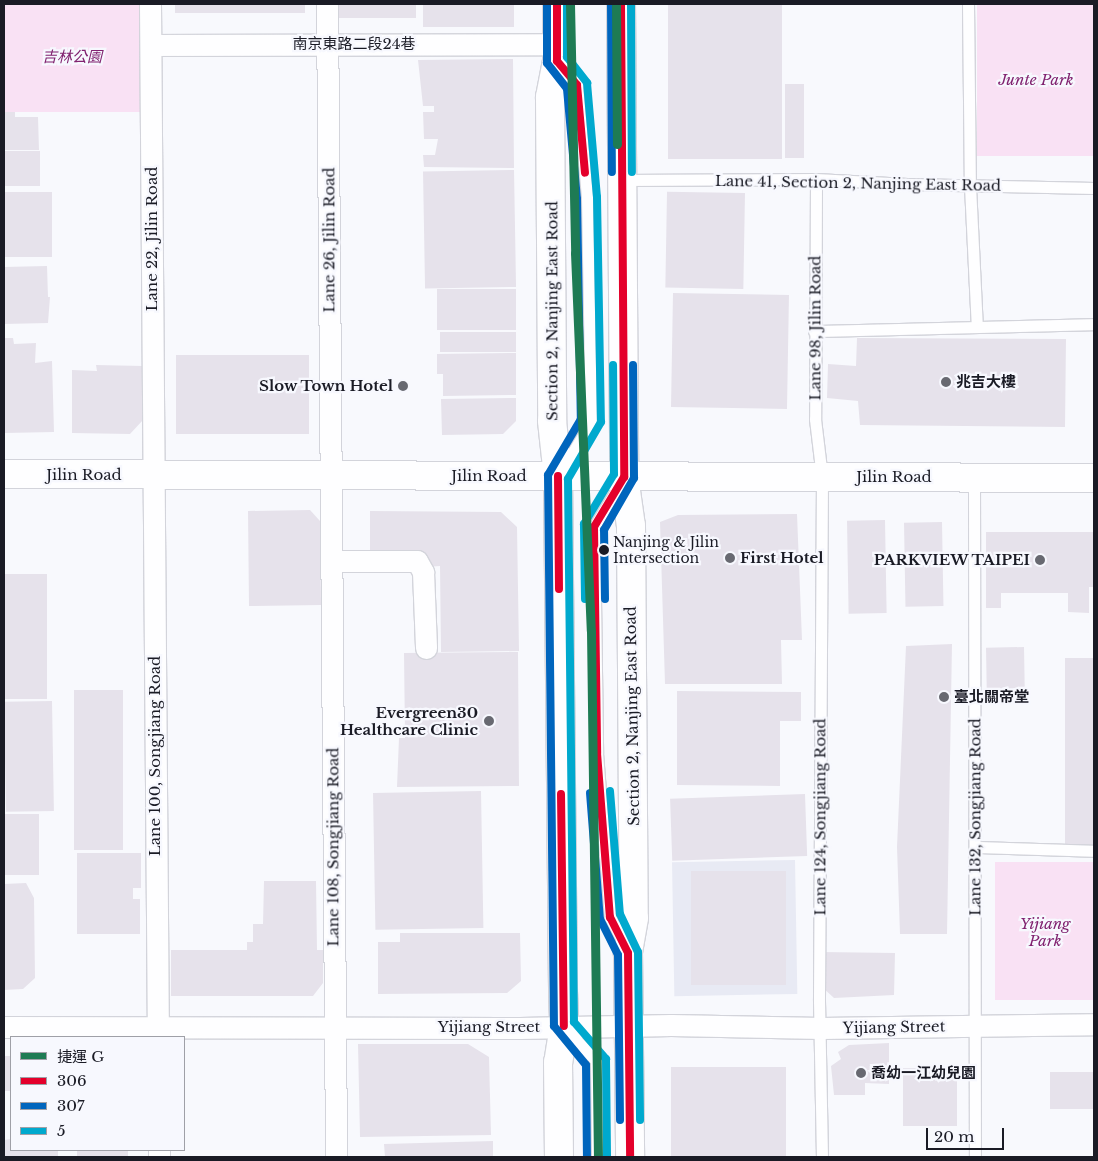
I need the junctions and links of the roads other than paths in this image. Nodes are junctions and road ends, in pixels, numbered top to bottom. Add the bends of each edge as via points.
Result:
1 (150, 4) edge
2 (327, 4) edge
3 (557, 4) edge
4 (621, 4) edge
5 (968, 4) edge
6 (151, 44) junction
7 (327, 44) junction
8 (557, 52) junction
9 (816, 178) junction
10 (622, 180) junction
11 (970, 186) junction
12 (1094, 188) edge
13 (1094, 324) edge
14 (977, 327) junction
15 (814, 331) junction
16 (4, 474) edge
17 (153, 475) junction
18 (331, 476) junction
19 (558, 476) junction
20 (624, 476) junction
21 (822, 477) junction
22 (974, 477) junction
23 (1094, 478) edge
24 (331, 561) junction
25 (426, 648) dead end
26 (976, 846) junction
27 (1094, 851) edge
28 (628, 953) junction
29 (1094, 1024) edge
30 (629, 1025) junction
31 (975, 1025) junction
32 (4, 1026) edge
33 (564, 1026) junction
34 (335, 1027) junction
35 (821, 1028) junction
36 (157, 1032) edge
37 (336, 1157) edge
38 (559, 1157) edge
39 (597, 1157) edge
40 (630, 1157) edge
41 (822, 1157) edge
42 (976, 1157) edge

1 - 6 street, Lane 22, Jilin Road
2 - 7 street, Lane 26, Jilin Road
3 - 8 main road, Section 2, Nanjing East Road
4 - 10 main road, Section 2, Nanjing East Road
5 - 11 lane
6 - 7 street, 南京東路二段24巷
6 - 17 street, Lane 22, Jilin Road
7 - 8 street, 南京東路二段24巷
7 - 18 street, Lane 26, Jilin Road
8 - 19 main road, Section 2, Nanjing East Road via 550,107 552,422
8 - 19 lane via 576,85 588,198 591,422
9 - 10 lane, Lane 41, Section 2, Nanjing East Road
9 - 11 lane, Lane 41, Section 2, Nanjing East Road
9 - 15 lane, Lane 98, Jilin Road
10 - 20 main road, Section 2, Nanjing East Road
11 - 12 lane, Lane 41, Section 2, Nanjing East Road
11 - 14 lane
13 - 14 lane
14 - 15 lane
15 - 21 lane, Lane 98, Jilin Road via 816,419
16 - 17 main road, Jilin Road
17 - 18 main road, Jilin Road
17 - 36 street, Lane 100, Songjiang Road
18 - 19 main road, Jilin Road
18 - 24 street, Lane 108, Songjiang Road
19 - 20 main road, Jilin Road
19 - 33 main road, Section 2, Nanjing East Road
20 - 21 main road, Jilin Road
20 - 28 main road, Section 2, Nanjing East Road via 631,526 634,898
20 - 28 lane via 594,527 598,763 610,917
21 - 22 main road, Jilin Road
21 - 35 lane, Lane 124, Songjiang Road
22 - 23 main road, Jilin Road
22 - 26 lane, Lane 132, Songjiang Road
24 - 25 street via 416,561 423,572
24 - 34 street, Lane 108, Songjiang Road
26 - 27 lane
26 - 31 lane, Lane 132, Songjiang Road
28 - 30 main road, Section 2, Nanjing East Road
29 - 31 street, Yijiang Street
30 - 33 street, Yijiang Street
30 - 35 street, Yijiang Street
30 - 40 main road, Section 2, Nanjing East Road
31 - 35 street, Yijiang Street
31 - 42 lane, Lane 132, Songjiang Road
32 - 36 street, Yijiang Street
33 - 34 street, Yijiang Street
33 - 38 main road, Section 2, Nanjing East Road via 558,1062
33 - 39 lane via 596,1061
34 - 36 street, Yijiang Street
34 - 37 street, Lane 108, Songjiang Road
35 - 41 lane, Lane 124, Songjiang Road

